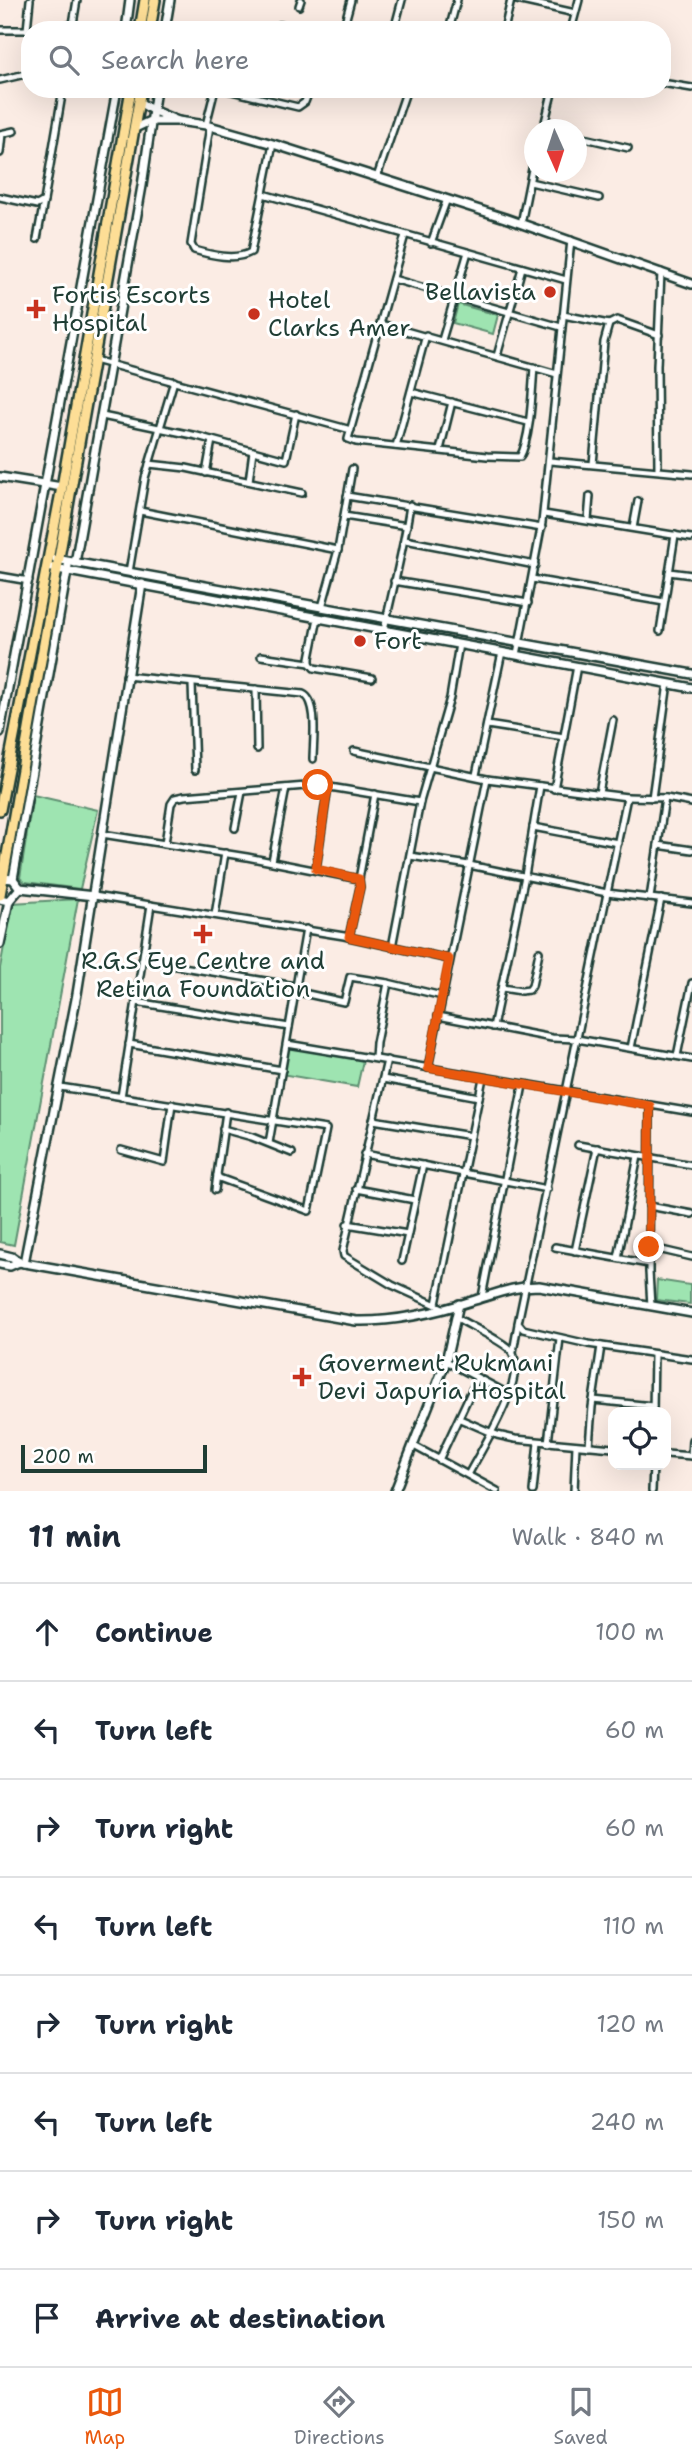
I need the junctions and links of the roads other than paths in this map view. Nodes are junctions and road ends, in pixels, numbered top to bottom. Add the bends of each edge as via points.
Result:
1 (30, 0) edge
2 (77, 0) edge
3 (130, 0) edge
4 (145, 0) edge
5 (155, 0) edge
6 (170, 0) edge
7 (351, 0) edge
8 (402, 0) edge
9 (457, 0) edge
10 (514, 0) edge
11 (579, 0) edge
12 (524, 1) edge
13 (575, 13) junction
14 (28, 21) edge
15 (74, 21) edge
16 (127, 21) edge
17 (142, 21) edge
18 (152, 21) edge
19 (167, 21) edge
20 (345, 21) edge
21 (396, 21) edge
22 (451, 21) edge
23 (507, 21) edge
24 (573, 21) edge
25 (0, 30) edge
26 (21, 30) edge
27 (21, 75) edge
28 (0, 80) edge
29 (671, 84) edge
30 (692, 88) edge
31 (61, 98) edge
32 (115, 98) edge
33 (129, 98) edge
34 (140, 98) edge
35 (154, 98) edge
36 (213, 98) edge
37 (271, 98) edge
38 (307, 98) edge
39 (404, 98) edge
40 (552, 98) edge
41 (139, 102) junction
42 (152, 110) junction
43 (546, 119) edge
44 (150, 121) junction
45 (178, 121) junction
46 (208, 125) junction
47 (135, 128) junction
48 (14, 131) dead end
49 (1, 134) edge
50 (587, 139) edge
51 (273, 144) junction
52 (628, 148) dead end
53 (0, 153) edge
54 (377, 177) junction
55 (530, 182) joint
56 (263, 194) junction
57 (0, 197) edge
58 (599, 198) dead end
59 (447, 200) junction
60 (44, 201) junction
61 (521, 223) junction
62 (405, 235) junction
63 (37, 239) dead end
64 (571, 240) junction
65 (431, 243) junction
66 (468, 253) junction
67 (522, 268) junction
68 (661, 272) junction
69 (393, 279) junction
70 (566, 280) junction
71 (692, 284) edge
72 (454, 297) junction
73 (509, 313) junction
74 (563, 315) junction
75 (381, 324) junction
76 (609, 324) junction
77 (561, 327) junction
78 (426, 335) junction
79 (659, 335) junction
80 (442, 340) junction
81 (497, 356) junction
82 (94, 360) junction
83 (111, 365) junction
84 (534, 367) junction
85 (557, 373) junction
86 (174, 381) junction
87 (411, 392) junction
88 (452, 402) junction
89 (296, 414) junction
90 (102, 416) junction
91 (528, 422) junction
92 (159, 427) junction
93 (351, 430) junction
94 (212, 440) junction
95 (396, 446) junction
96 (440, 450) junction
97 (253, 451) junction
98 (550, 461) junction
99 (149, 464) junction
100 (593, 464) junction
101 (352, 469) dead end
102 (658, 470) junction
103 (206, 472) junction
104 (692, 474) edge
105 (0, 477) edge
106 (249, 481) junction
107 (46, 485) junction
108 (62, 487) junction
109 (302, 493) dead end
110 (347, 496) junction
111 (590, 496) dead end
112 (638, 501) dead end
113 (410, 505) junction
114 (140, 512) junction
115 (544, 514) junction
116 (344, 516) junction
117 (588, 520) junction
118 (407, 526) junction
119 (541, 528) junction
120 (633, 528) junction
121 (675, 535) junction
122 (691, 538) edge
123 (405, 540) junction
124 (338, 550) junction
125 (48, 562) junction
126 (66, 565) junction
127 (535, 565) junction
128 (129, 572) junction
129 (669, 572) junction
130 (692, 575) edge
131 (0, 576) edge
132 (532, 579) junction
133 (29, 580) junction
134 (394, 580) junction
135 (142, 584) junction
136 (664, 602) junction
137 (528, 603) junction
138 (322, 607) junction
139 (318, 618) junction
140 (387, 619) junction
141 (384, 630) junction
142 (660, 631) dead end
143 (520, 643) junction
144 (459, 644) junction
145 (502, 652) junction
146 (517, 655) junction
147 (261, 656) dead end
148 (310, 663) junction
149 (578, 666) junction
150 (692, 674) edge
151 (126, 676) junction
152 (372, 678) dead end
153 (192, 684) junction
154 (668, 684) junction
155 (692, 688) edge
156 (256, 689) junction
157 (613, 720) dead end
158 (487, 725) junction
159 (0, 732) edge
160 (565, 737) junction
161 (257, 749) dead end
162 (354, 751) dead end
163 (313, 759) dead end
164 (430, 766) junction
165 (195, 770) dead end
166 (476, 775) junction
167 (487, 779) junction
168 (328, 786) junction
169 (540, 786) junction
170 (286, 788) junction
171 (554, 789) junction
172 (242, 792) junction
173 (599, 793) junction
174 (375, 794) junction
175 (628, 797) junction
176 (652, 798) junction
177 (665, 798) junction
178 (420, 802) junction
179 (692, 803) edge
180 (0, 810) edge
181 (533, 827) junction
182 (235, 828) dead end
183 (102, 834) junction
184 (165, 843) junction
185 (618, 843) junction
186 (658, 845) junction
187 (692, 850) edge
188 (225, 853) junction
189 (411, 856) junction
190 (272, 861) junction
191 (469, 864) junction
192 (316, 869) junction
193 (525, 876) junction
194 (8, 878) junction
195 (359, 879) junction
196 (20, 888) junction
197 (607, 893) junction
198 (93, 896) junction
199 (0, 897) edge
200 (650, 898) junction
201 (661, 899) junction
202 (9, 901) junction
203 (692, 903) edge
204 (151, 905) junction
205 (215, 915) junction
206 (306, 929) junction
207 (349, 937) junction
208 (1, 943) edge
209 (392, 947) junction
210 (539, 953) dead end
211 (449, 959) junction
212 (142, 960) junction
213 (388, 983) junction
214 (692, 983) edge
215 (295, 988) junction
216 (502, 988) junction
217 (442, 996) junction
218 (136, 1002) junction
219 (438, 1016) junction
220 (289, 1027) junction
221 (493, 1027) junction
222 (577, 1039) junction
223 (129, 1044) junction
224 (286, 1044) junction
225 (631, 1048) junction
226 (677, 1056) junction
227 (375, 1058) junction
228 (692, 1059) edge
229 (387, 1060) junction
230 (428, 1068) junction
231 (282, 1070) junction
232 (483, 1078) junction
233 (383, 1079) junction
234 (523, 1085) junction
235 (60, 1087) junction
236 (566, 1093) junction
237 (121, 1097) junction
238 (479, 1097) junction
239 (172, 1104) junction
240 (650, 1106) junction
241 (226, 1112) junction
242 (692, 1112) edge
243 (274, 1119) junction
244 (373, 1120) junction
245 (223, 1129) junction
246 (471, 1136) junction
247 (269, 1143) junction
248 (578, 1145) dead end
249 (597, 1148) junction
250 (121, 1150) dead end
251 (292, 1153) dead end
252 (365, 1154) junction
253 (638, 1156) junction
254 (649, 1158) junction
255 (423, 1165) junction
256 (692, 1165) edge
257 (463, 1173) junction
258 (217, 1175) junction
259 (506, 1181) junction
260 (356, 1189) junction
261 (547, 1189) junction
262 (215, 1190) dead end
263 (415, 1199) junction
264 (649, 1206) junction
265 (692, 1214) edge
266 (347, 1224) junction
267 (408, 1234) junction
268 (555, 1247) dead end
269 (649, 1247) junction
270 (575, 1251) junction
271 (0, 1254) edge
272 (692, 1257) edge
273 (618, 1258) junction
274 (402, 1261) dead end
275 (22, 1263) junction
276 (0, 1264) edge
277 (649, 1264) junction
278 (527, 1286) junction
279 (482, 1297) junction
280 (436, 1304) junction
281 (460, 1304) junction
282 (651, 1306) junction
283 (445, 1309) junction
284 (692, 1312) edge
285 (457, 1318) junction
286 (518, 1323) junction
287 (560, 1338) junction
288 (601, 1346) junction
289 (513, 1352) junction
290 (654, 1354) junction
291 (692, 1359) edge
292 (446, 1361) junction
293 (477, 1379) junction
294 (510, 1395) junction
295 (593, 1401) junction
296 (638, 1407) edge
297 (653, 1407) edge
298 (460, 1419) junction
299 (490, 1433) junction
300 (692, 1440) edge
301 (538, 1442) junction
302 (548, 1443) junction
303 (576, 1445) junction
304 (414, 1446) junction
305 (589, 1446) junction
306 (608, 1448) edge
307 (671, 1454) edge
308 (692, 1456) edge
309 (439, 1460) junction
310 (653, 1470) edge
311 (468, 1475) junction
312 (395, 1491) edge
313 (497, 1491) edge
314 (533, 1491) edge
315 (573, 1491) edge
316 (652, 1491) edge

1 - 14 street
2 - 15 street
3 - 16 street
4 - 17 main road
5 - 18 main road
6 - 19 street
7 - 20 street
8 - 21 street
9 - 22 street
10 - 12 street
10 - 23 street
11 - 13 street
12 - 13 street
13 - 24 street
25 - 26 street
27 - 28 street
29 - 30 street
31 - 60 street
32 - 107 street
33 - 108 main road
34 - 41 main road
35 - 42 street
36 - 46 street
37 - 38 street via 298,107
39 - 54 street
40 - 43 street
41 - 42 street
41 - 47 main road
42 - 44 street
42 - 45 street
44 - 45 street
44 - 47 street
44 - 83 street
45 - 46 street
46 - 51 street
46 - 56 street via 191,244 194,250 234,256 251,251
47 - 82 main road
48 - 49 street
49 - 53 street
50 - 52 street
51 - 54 street
51 - 56 street
54 - 59 street
55 - 58 street
55 - 61 street
56 - 62 street
57 - 60 street via 37,205
59 - 61 street
59 - 65 street
60 - 63 street
61 - 64 street
62 - 65 street
62 - 69 street
64 - 68 street
64 - 70 street
65 - 66 street
66 - 67 street
66 - 72 street
67 - 70 street
67 - 73 street
68 - 71 street
68 - 79 street
69 - 72 street
69 - 75 street
70 - 74 street
72 - 73 street
72 - 80 street
73 - 77 street
73 - 81 street
74 - 76 street
74 - 77 street
75 - 78 street
75 - 93 street
76 - 79 street via 617,320
76 - 100 street
77 - 85 street
78 - 80 street
78 - 87 street
79 - 102 street
80 - 81 street
81 - 84 street
82 - 83 street
82 - 126 main road
83 - 86 street
83 - 90 street
84 - 85 street
84 - 91 street
85 - 98 street
86 - 89 street
86 - 92 street
87 - 88 street
87 - 95 street
88 - 91 street
88 - 96 street
89 - 93 street
89 - 97 street via 286,460
90 - 92 street
90 - 126 street
91 - 96 street via 520,457
92 - 94 street
92 - 99 street
93 - 95 street via 348,439 356,442
94 - 97 street
94 - 103 street
95 - 96 street
97 - 106 street
98 - 100 street
98 - 115 street
99 - 103 street
99 - 114 street
100 - 102 street
101 - 110 street
102 - 104 street
103 - 106 street
105 - 107 street
106 - 109 street
107 - 108 street
107 - 133 street
108 - 125 main road
110 - 113 street
110 - 116 street
111 - 117 street
112 - 120 street
113 - 118 street
113 - 119 street
114 - 124 street
114 - 128 street
115 - 117 street
115 - 119 street
116 - 118 street
116 - 124 street
117 - 120 street
118 - 123 street
119 - 127 street
120 - 121 street
121 - 122 street
121 - 129 street
123 - 127 street
123 - 134 street
124 - 138 street
125 - 126 street
125 - 180 main road
126 - 128 street
126 - 135 street
126 - 194 main road
127 - 132 street
128 - 138 street
129 - 130 street
129 - 136 street
131 - 133 street
132 - 136 street
132 - 137 street
133 - 159 street
134 - 137 street
134 - 140 street
135 - 139 street
135 - 151 street
136 - 142 street
137 - 143 street
138 - 140 street
139 - 141 street
139 - 148 street
140 - 141 street
140 - 143 street
141 - 144 street
143 - 146 street
143 - 150 street
144 - 145 street
144 - 164 street via 450,698
145 - 146 street
145 - 158 street
146 - 149 street
147 - 148 street
148 - 152 street via 325,671
149 - 154 street
149 - 160 street
151 - 153 street
151 - 183 street
153 - 156 street
153 - 165 street
154 - 155 street
154 - 176 street
156 - 161 street
156 - 163 street via 309,696
157 - 173 street
158 - 160 street
158 - 166 street
160 - 171 street
162 - 164 street
164 - 166 street
164 - 178 street
166 - 167 street
167 - 169 street
167 - 191 street
168 - 170 street
168 - 174 street
168 - 192 street
169 - 171 street
169 - 181 street
170 - 172 street
170 - 190 street
171 - 173 street
172 - 182 street
172 - 184 street via 175,798
173 - 175 street
174 - 178 street
174 - 195 street
175 - 176 street
175 - 185 street
176 - 177 street
177 - 179 street
177 - 186 street
178 - 189 street
181 - 185 street
181 - 193 street
183 - 184 street
183 - 198 street
184 - 188 street
185 - 197 street
186 - 187 street
186 - 200 street
188 - 190 street
188 - 205 street
189 - 191 street
189 - 209 street
190 - 192 street
191 - 193 street
191 - 211 street
192 - 195 street
193 - 197 street
193 - 216 street
194 - 196 street
194 - 199 main road
195 - 207 street
196 - 198 street
196 - 202 street
197 - 200 street
197 - 222 street
198 - 204 street
198 - 235 street
199 - 202 street
200 - 201 street
201 - 203 street
201 - 225 street
202 - 208 street
204 - 205 street
204 - 212 street
205 - 206 street
206 - 207 street
206 - 215 street
207 - 209 street
209 - 211 street
210 - 216 street via 531,989
211 - 217 street
212 - 215 street
212 - 218 street
213 - 215 street via 350,977 344,1002
213 - 217 street
213 - 227 street
214 - 226 street
215 - 220 street
216 - 221 street
217 - 219 street
218 - 220 street
218 - 223 street
219 - 221 street
219 - 230 street
220 - 224 street
221 - 222 street
222 - 225 street
222 - 236 street
223 - 231 street
223 - 237 street
224 - 227 street
224 - 231 street
225 - 226 street
226 - 228 street
227 - 229 street
229 - 230 street
229 - 233 street
230 - 232 street
231 - 243 street
232 - 234 street
232 - 238 street
233 - 238 street
233 - 244 street
234 - 236 street
234 - 259 street
235 - 237 street
235 - 275 street
236 - 240 street
236 - 261 street
237 - 239 street
238 - 246 street
239 - 241 street
239 - 250 street via 164,1161
240 - 242 street
240 - 254 street
241 - 243 street
241 - 245 street
243 - 247 street
243 - 258 street via 326,1129 309,1211
244 - 246 street
244 - 252 street
245 - 247 street
245 - 258 street
246 - 257 street
247 - 251 street
248 - 249 street
249 - 253 street
249 - 270 street
252 - 255 street
252 - 260 street
253 - 254 street
253 - 273 street
254 - 256 street
254 - 264 street
255 - 257 street
255 - 263 street
257 - 259 street
257 - 280 street
258 - 262 street
259 - 261 street
259 - 279 street
260 - 263 street
260 - 266 street
261 - 278 street
263 - 267 street
264 - 265 street
264 - 269 street
266 - 267 street
266 - 280 street via 344,1256 392,1285
267 - 274 street
268 - 270 street
269 - 272 street
269 - 277 street
270 - 273 street
271 - 275 street
273 - 277 street
275 - 276 street
275 - 283 street via 356,1321
277 - 282 street
278 - 279 street
278 - 282 street
278 - 286 street
279 - 281 street
280 - 283 street
281 - 283 street
281 - 285 street
282 - 284 street
285 - 289 street
285 - 292 street
286 - 287 street via 523,1329
286 - 289 street
287 - 288 street
287 - 302 street
288 - 290 street
288 - 295 street
289 - 294 street via 515,1381
290 - 291 street
290 - 297 street
292 - 293 street
292 - 304 street
293 - 294 street
293 - 298 street
294 - 299 street
295 - 296 street
295 - 305 street
298 - 299 street
298 - 309 street
299 - 301 street
299 - 311 street
300 - 308 street
301 - 302 street
301 - 314 street
302 - 303 street
303 - 305 street
303 - 315 street
304 - 309 street
304 - 312 street
305 - 306 street
307 - 308 street
309 - 311 street
310 - 316 street
311 - 313 street

